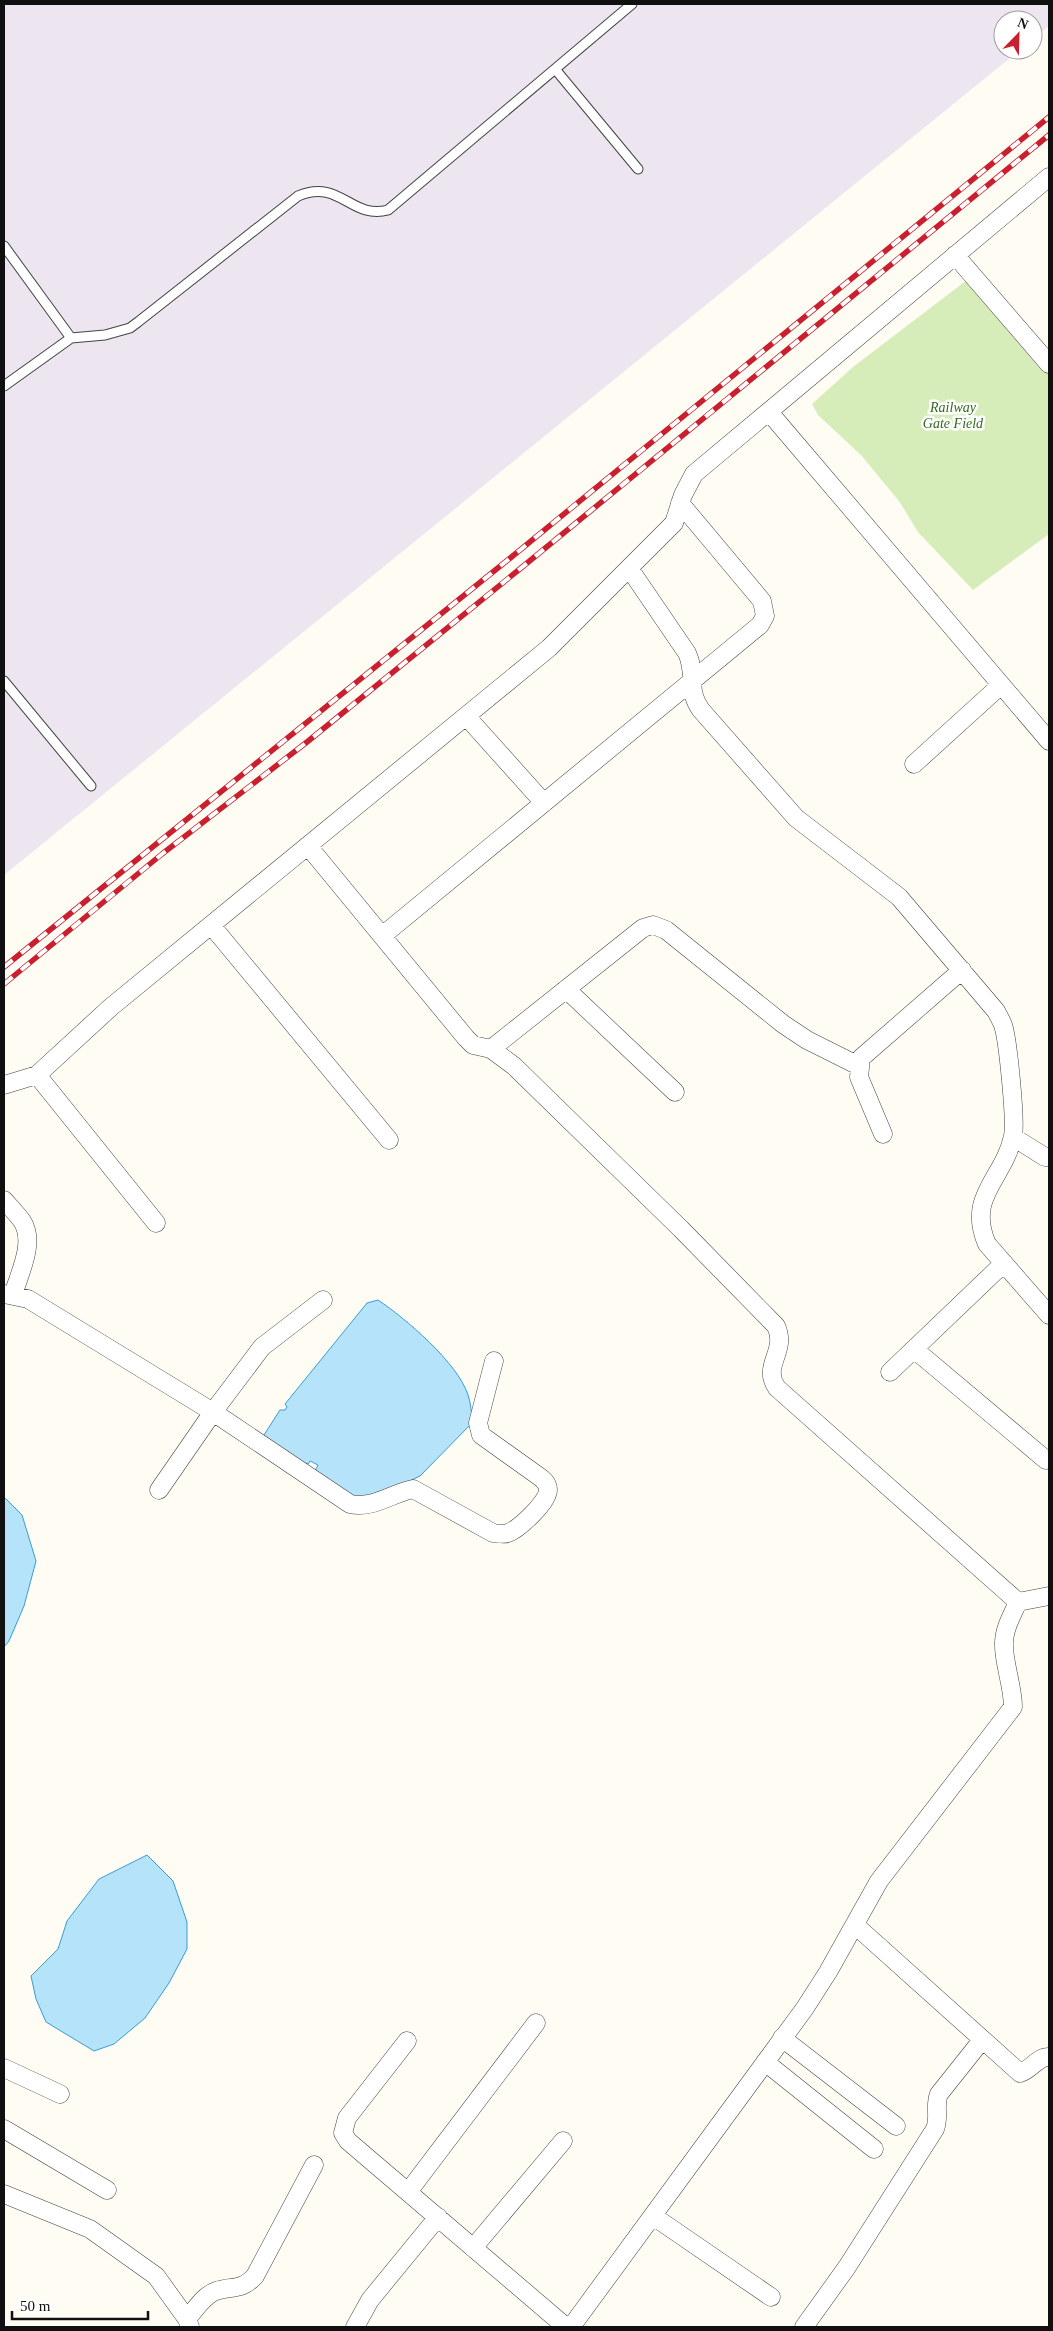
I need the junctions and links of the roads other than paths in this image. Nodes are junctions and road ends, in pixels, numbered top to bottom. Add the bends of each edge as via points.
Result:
1 (632, 4) edge
2 (555, 69) junction
3 (638, 169) dead end
4 (1049, 177) edge
5 (4, 246) edge
6 (955, 255) junction
7 (71, 338) junction
8 (1049, 364) edge
9 (4, 386) edge
10 (769, 412) junction
11 (680, 503) junction
12 (629, 568) junction
13 (4, 681) edge
14 (691, 682) junction
15 (1001, 685) junction
16 (466, 716) junction
17 (1049, 742) edge
18 (914, 764) dead end
19 (91, 786) dead end
20 (544, 803) junction
21 (308, 846) junction
22 (211, 925) junction
23 (382, 936) junction
24 (962, 970) junction
25 (566, 989) junction
26 (491, 1049) junction
27 (859, 1066) junction
28 (36, 1075) junction
29 (4, 1086) edge
30 (676, 1092) dead end
31 (883, 1134) dead end
32 (1013, 1136) junction
33 (389, 1140) dead end
34 (1049, 1157) edge
35 (4, 1200) edge
36 (156, 1222) dead end
37 (1004, 1262) junction
38 (8, 1294) edge
39 (323, 1300) dead end
40 (1049, 1315) edge
41 (914, 1349) junction
42 (494, 1360) dead end
43 (890, 1372) dead end
44 (212, 1412) junction
45 (1046, 1460) dead end
46 (159, 1490) dead end
47 (1049, 1596) edge
48 (1018, 1602) junction
49 (855, 1925) junction
50 (536, 2023) dead end
51 (782, 2038) junction
52 (982, 2040) junction
53 (407, 2041) dead end
54 (1049, 2057) edge
55 (765, 2062) junction
56 (4, 2068) edge
57 (60, 2094) dead end
58 (896, 2126) dead end
59 (4, 2129) edge
60 (564, 2141) dead end
61 (874, 2149) dead end
62 (314, 2165) dead end
63 (107, 2190) dead end
64 (408, 2192) junction
65 (4, 2194) edge
66 (653, 2216) junction
67 (438, 2217) junction
68 (473, 2248) junction
69 (771, 2297) dead end
70 (188, 2323) edge
71 (355, 2327) edge
72 (566, 2327) edge
73 (571, 2327) edge
74 (804, 2327) edge

1 - 2 lane
2 - 3 lane
2 - 7 lane via 388,210 370,212 333,193 309,191 287,203 138,322 111,334
4 - 6 street
5 - 7 lane
6 - 8 street
6 - 10 street
7 - 9 lane
10 - 11 street via 694,474
10 - 15 street
11 - 12 street via 674,523
11 - 14 street via 762,600 765,609 760,625
12 - 14 street via 692,662
12 - 16 street via 549,648
13 - 19 lane
14 - 20 street
14 - 24 street via 694,701 796,818 899,897
15 - 17 street
15 - 18 street
16 - 20 street
16 - 21 street
20 - 23 street
21 - 22 street
21 - 23 street
22 - 28 street via 111,1007
22 - 33 street
23 - 26 street via 466,1038 473,1045
24 - 27 street via 867,1050
24 - 32 street via 996,1011 1003,1025
25 - 26 street
25 - 27 street via 643,928 653,925 666,930 789,1028
25 - 30 street
26 - 48 street via 514,1066 776,1326 780,1346 770,1368 770,1380 776,1388
27 - 31 street via 859,1077
28 - 29 street
28 - 36 street
32 - 34 street
32 - 37 street via 982,1203 979,1217 987,1244
35 - 38 street via 23,1222 28,1234 26,1251
37 - 40 street
37 - 41 street
38 - 44 street via 28,1299
39 - 44 street via 269,1340
41 - 43 street
41 - 45 street
42 - 44 street via 478,1423 482,1435 537,1474 548,1489 547,1498 519,1527 506,1534 492,1533 413,1489 372,1504 350,1504
44 - 46 street
47 - 48 street
48 - 49 street via 1003,1644 1013,1706 879,1881
49 - 51 street via 828,1972
49 - 52 street
50 - 64 street
51 - 55 street
51 - 58 street
52 - 54 street via 1020,2073
52 - 74 street via 939,2094 935,2103 938,2122 934,2129 847,2267
53 - 64 street via 347,2118 343,2133 348,2141
55 - 61 street
55 - 66 street
56 - 57 street
59 - 63 street
60 - 68 street
62 - 70 street via 255,2276 236,2289 215,2291 206,2297
64 - 67 street
65 - 70 street via 90,2229 156,2276
66 - 69 street
66 - 73 street
67 - 68 street
67 - 71 street via 370,2300
68 - 72 street

